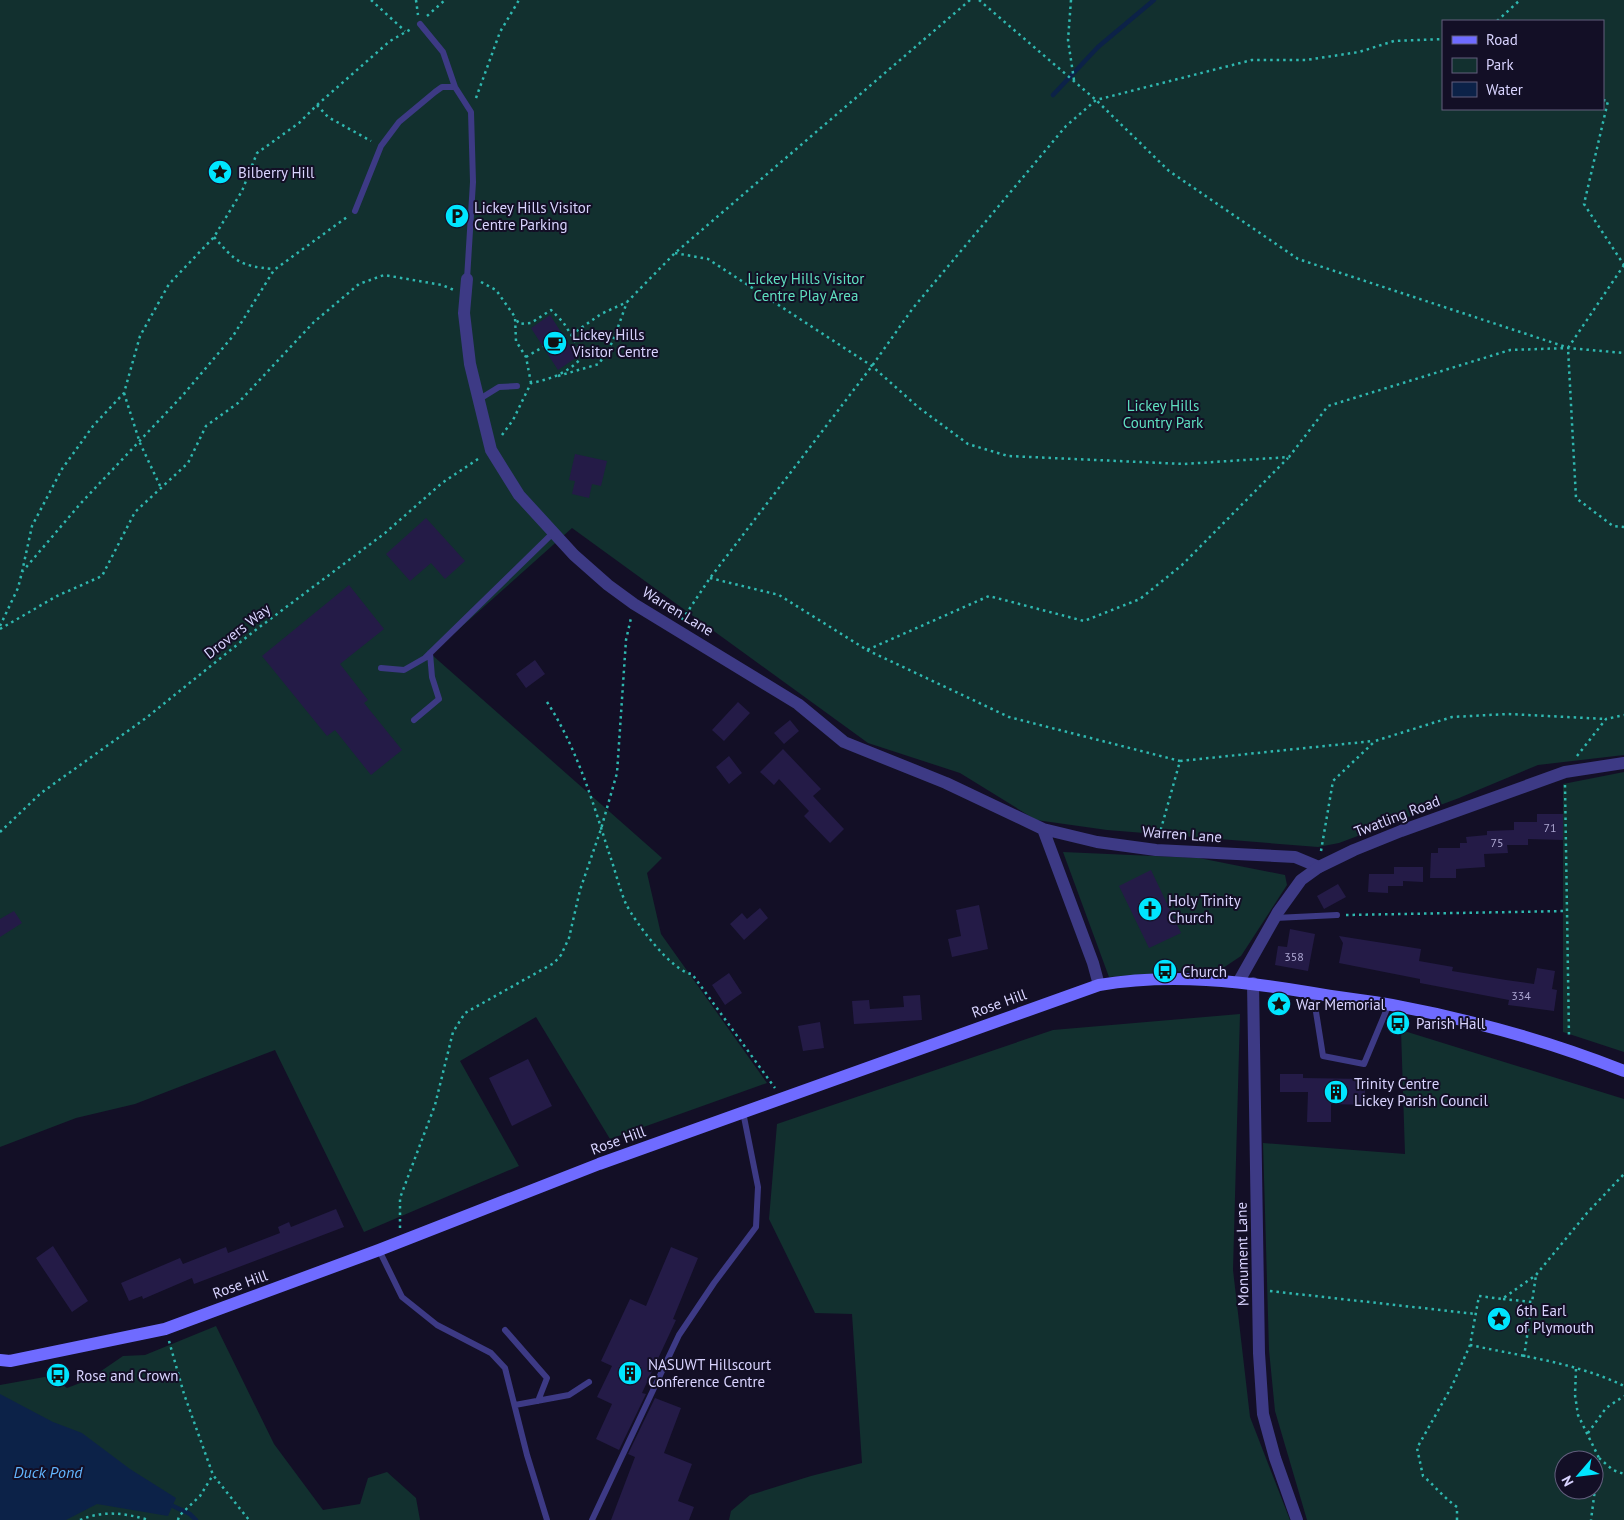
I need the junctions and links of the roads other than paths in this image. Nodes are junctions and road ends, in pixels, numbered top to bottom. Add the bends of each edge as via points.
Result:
1 (420, 24) road end
2 (455, 87) junction
3 (355, 211) road end
4 (467, 279) joint
5 (516, 386) road end
6 (478, 400) junction
7 (554, 532) junction
8 (430, 653) junction
9 (381, 668) dead end
10 (414, 720) dead end
11 (1624, 763) edge
12 (1043, 829) junction
13 (1319, 867) junction
14 (1337, 915) road end
15 (1275, 918) junction
16 (1238, 981) junction
17 (1253, 983) junction
18 (1099, 985) junction
19 (1313, 993) junction
20 (1389, 1004) junction
21 (1624, 1071) edge
22 (742, 1111) junction
23 (379, 1250) junction
24 (504, 1330) dead end
25 (0, 1360) edge
26 (589, 1382) dead end
27 (538, 1401) junction
28 (515, 1405) junction
29 (547, 1520) edge
30 (592, 1520) edge
31 (1297, 1520) edge

1 - 2 lane via 443,52
2 - 3 lane via 442,87 399,122 381,146
2 - 4 lane via 471,112 473,182
4 - 6 street, Warren Lane via 464,313
5 - 6 lane via 499,388
6 - 7 street, Warren Lane via 491,450 519,495
7 - 8 lane
7 - 12 street, Warren Lane via 574,555 634,604 798,704 844,742 946,783
8 - 9 lane via 404,670
8 - 10 lane via 432,677 439,699
11 - 13 street, Twatling Road via 1565,772 1400,831
12 - 13 street, Warren Lane via 1097,842 1156,850 1295,857
12 - 18 street
13 - 15 street, Twatling Road via 1301,880
14 - 15 lane
15 - 16 street, Twatling Road
16 - 17 main road, Rose Hill
16 - 18 main road, Rose Hill via 1130,980
17 - 19 main road, Rose Hill
17 - 31 street, Monument Lane via 1259,1353 1264,1414 1275,1458
18 - 22 main road, Rose Hill
19 - 20 main road, Rose Hill
19 - 20 lane via 1323,1056 1364,1064
20 - 21 main road, Rose Hill via 1471,1021 1569,1049
22 - 23 main road, Rose Hill
22 - 30 lane via 758,1187 756,1227 679,1335
23 - 25 main road, Rose Hill via 164,1330 10,1361
23 - 28 lane via 402,1297 437,1325 491,1353 505,1368
24 - 27 lane via 547,1378
26 - 27 lane via 569,1395
27 - 28 lane
28 - 29 lane

